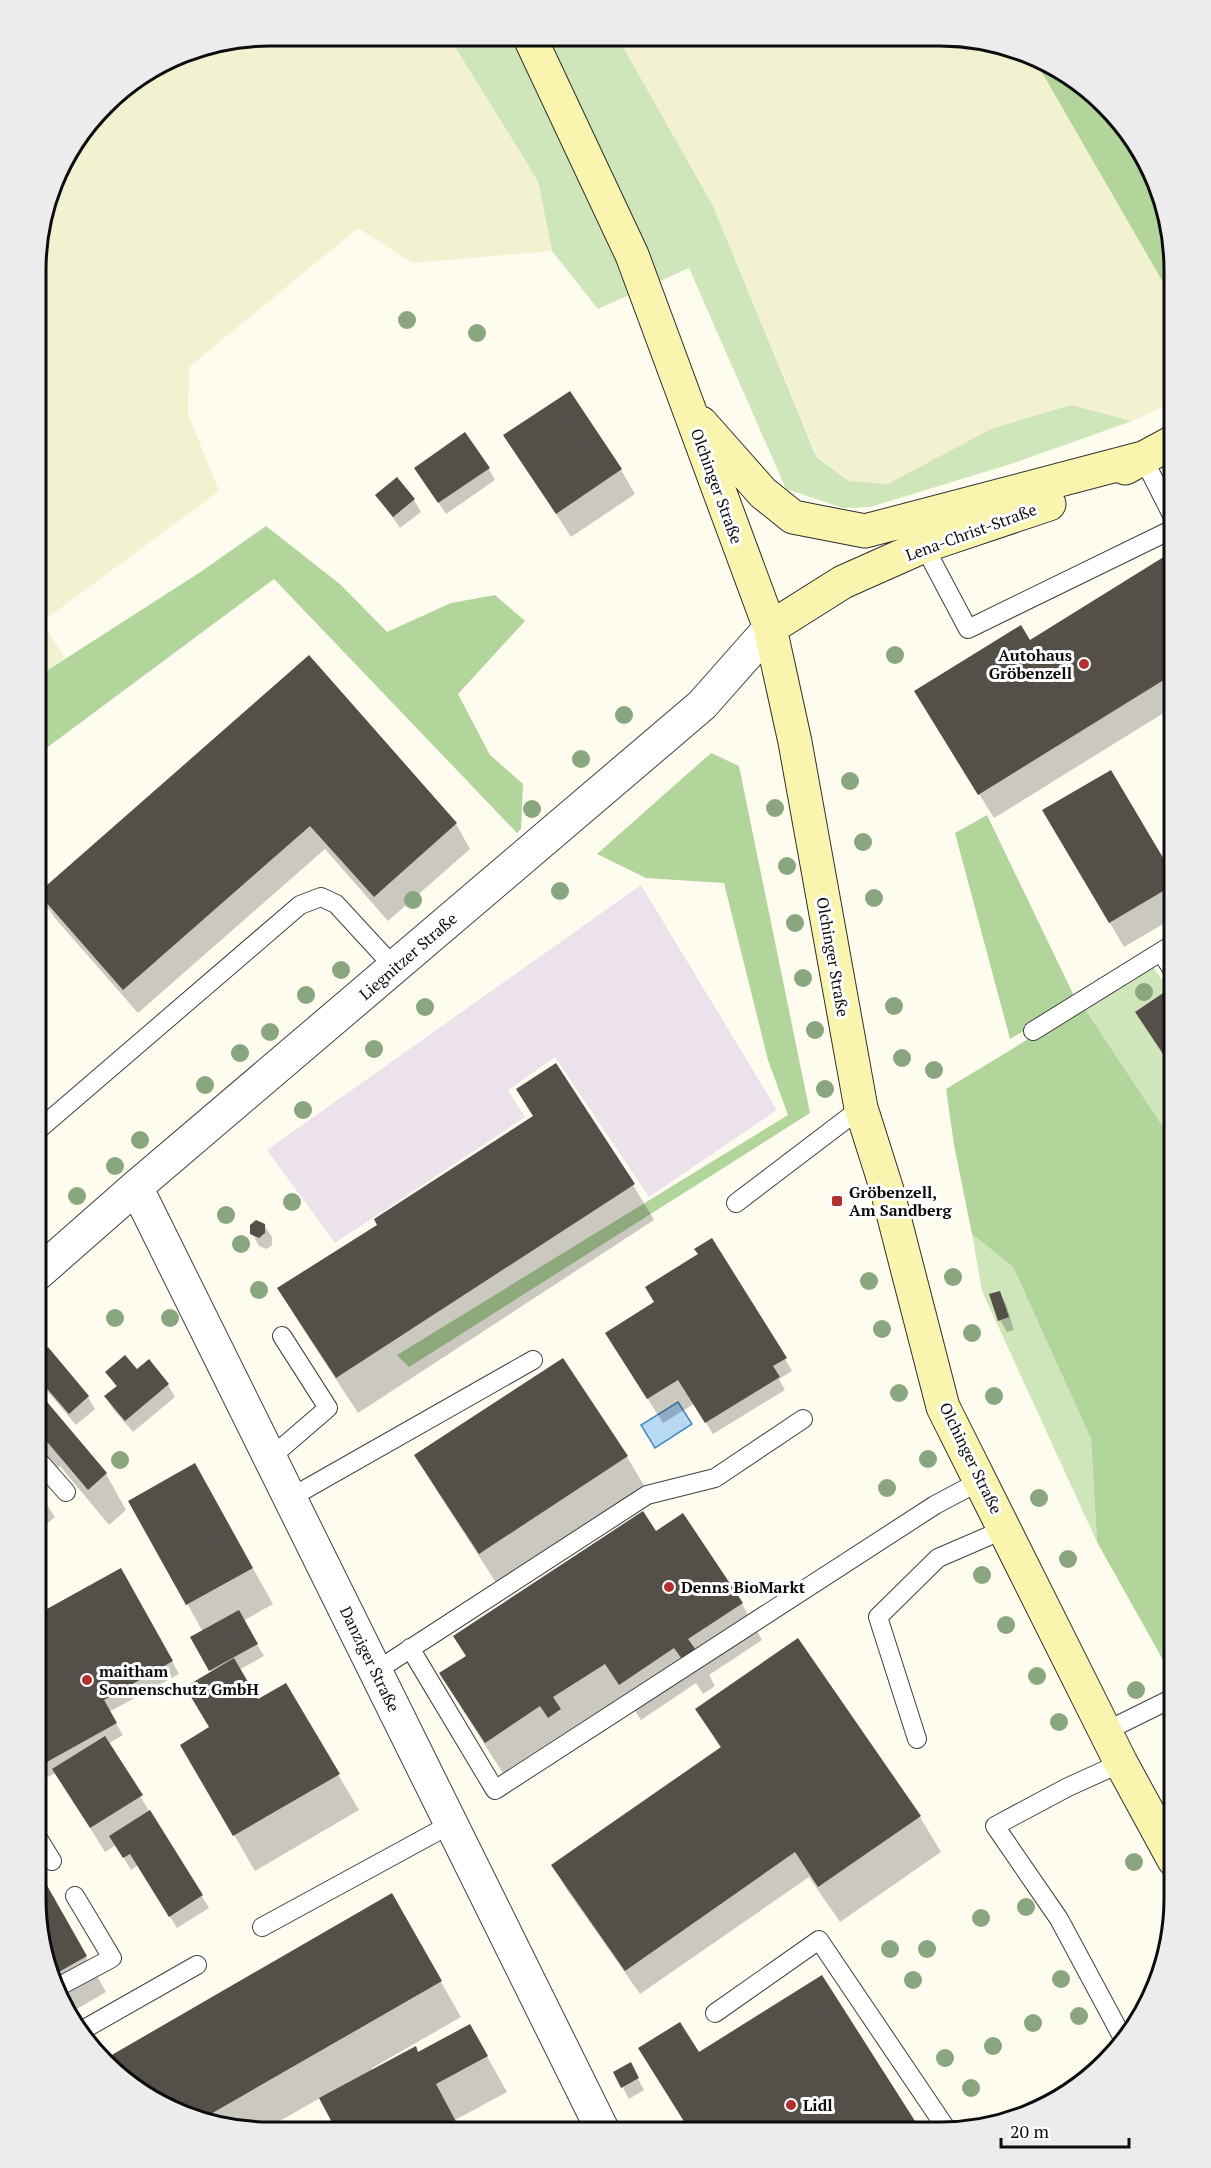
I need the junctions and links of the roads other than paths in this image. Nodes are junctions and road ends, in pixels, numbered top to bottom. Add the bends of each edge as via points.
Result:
1 (534, 47) edge
2 (689, 409) junction
3 (1164, 447) edge
4 (1143, 458) junction
5 (1164, 499) edge
6 (1164, 533) edge
7 (924, 546) junction
8 (770, 628) junction
9 (1164, 949) edge
10 (394, 967) junction
11 (1033, 1031) dead end
12 (861, 1108) junction
13 (46, 1123) edge
14 (136, 1187) junction
15 (736, 1203) dead end
16 (46, 1266) edge
17 (282, 1336) dead end
18 (533, 1360) dead end
19 (803, 1419) dead end
20 (270, 1458) junction
21 (46, 1470) edge
22 (980, 1481) junction
23 (66, 1492) dead end
24 (290, 1498) junction
25 (1005, 1529) junction
26 (410, 1648) junction
27 (376, 1671) junction
28 (1164, 1702) edge
29 (1106, 1731) junction
30 (917, 1739) dead end
31 (1121, 1763) junction
32 (451, 1824) junction
33 (1164, 1842) edge
34 (46, 1851) edge
35 (52, 1861) dead end
36 (75, 1896) dead end
37 (262, 1927) dead end
38 (197, 1965) dead end
39 (64, 1984) edge
40 (715, 2013) dead end
41 (88, 2027) edge
42 (1120, 2032) edge
43 (599, 2122) edge
44 (942, 2122) edge

1 - 2 main road, Olchinger Straße via 633,255
2 - 4 main road via 763,493 793,517 865,531
2 - 8 main road, Olchinger Straße
3 - 4 main road, Lena-Christ-Straße
4 - 5 lane
4 - 7 main road, Lena-Christ-Straße via 1076,495
6 - 7 lane via 968,629
7 - 8 main road, Lena-Christ-Straße via 843,582
8 - 10 street, Liegnitzer Straße via 702,705
8 - 12 main road, Olchinger Straße via 795,742
9 - 11 lane
10 - 13 lane via 336,904 321,897 300,905
10 - 14 street, Liegnitzer Straße
12 - 15 lane
12 - 22 main road, Olchinger Straße via 887,1190 943,1407
14 - 16 street, Liegnitzer Straße
14 - 20 street, Danziger Straße
17 - 20 lane via 328,1408
18 - 24 lane
19 - 26 lane via 715,1478 647,1495
20 - 24 street, Danziger Straße
21 - 23 lane
22 - 25 main road, Olchinger Straße
22 - 26 lane via 935,1505 495,1790
24 - 27 street, Danziger Straße
25 - 29 main road, Olchinger Straße
25 - 30 lane via 938,1558 878,1617
26 - 27 lane
27 - 32 street, Danziger Straße
28 - 29 lane
29 - 31 main road, Olchinger Straße
31 - 33 main road, Olchinger Straße
31 - 42 lane via 995,1826 1059,1919
32 - 37 lane
32 - 43 street, Danziger Straße
34 - 35 lane
36 - 39 lane via 112,1958
38 - 41 lane
40 - 44 lane via 819,1940

